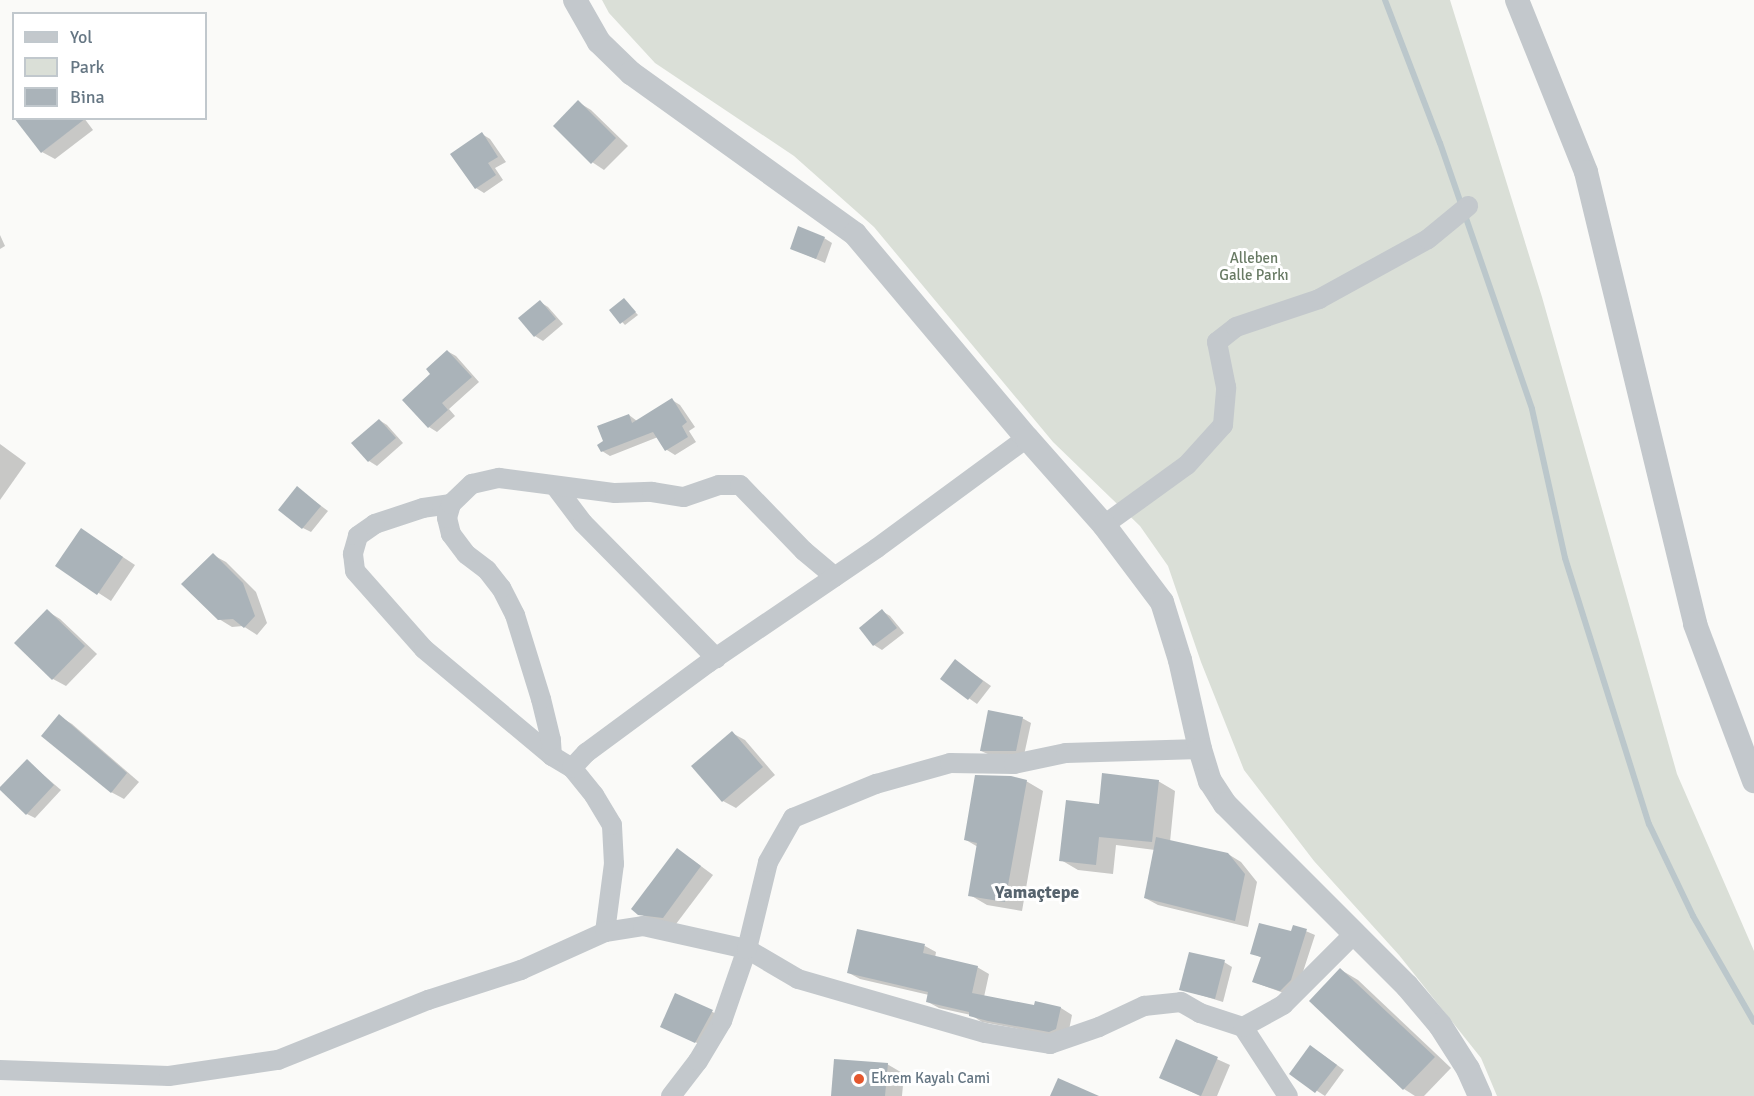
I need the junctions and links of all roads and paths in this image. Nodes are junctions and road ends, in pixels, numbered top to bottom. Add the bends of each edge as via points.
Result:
1 (575, 0) edge
2 (1518, 0) edge
3 (1468, 206) dead end
4 (1027, 438) junction
5 (555, 486) junction
6 (451, 504) junction
7 (1104, 525) junction
8 (835, 577) junction
9 (716, 658) junction
10 (1200, 749) junction
11 (552, 756) junction
12 (572, 768) junction
13 (1754, 781) edge
14 (605, 932) junction
15 (1355, 933) junction
16 (747, 949) junction
17 (1243, 1027) junction
18 (0, 1070) edge
19 (672, 1096) edge
20 (1288, 1096) edge
21 (1480, 1096) edge

1 - 4 street via 599,42 631,73 855,234
2 - 13 street via 1586,172 1695,624
3 - 7 street via 1428,239 1318,299 1236,327 1217,342 1227,387 1223,425 1187,465
4 - 7 street
4 - 8 street
5 - 6 street via 498,478 472,484
5 - 8 street via 684,497 719,485 740,485
5 - 9 street via 583,522
6 - 11 street via 447,518 451,534 466,554 487,570 515,615 541,699
6 - 11 street via 423,508 375,524 358,536 353,554 355,571 424,649
7 - 10 street via 1162,602
8 - 9 street
9 - 12 street via 586,753
10 - 15 street via 1210,781 1225,804
10 - 16 street via 1066,753 1014,764 950,763 876,784 793,818 768,862
11 - 12 street
12 - 14 street via 612,825 614,864
14 - 16 street via 643,926
14 - 18 street via 521,970 428,1000 278,1060 169,1076
15 - 17 street via 1283,1005
15 - 21 street via 1440,1025
16 - 17 street via 798,979 985,1033 1050,1044 1143,1006 1181,1002 1200,1013
16 - 19 street via 722,1021
17 - 20 street

